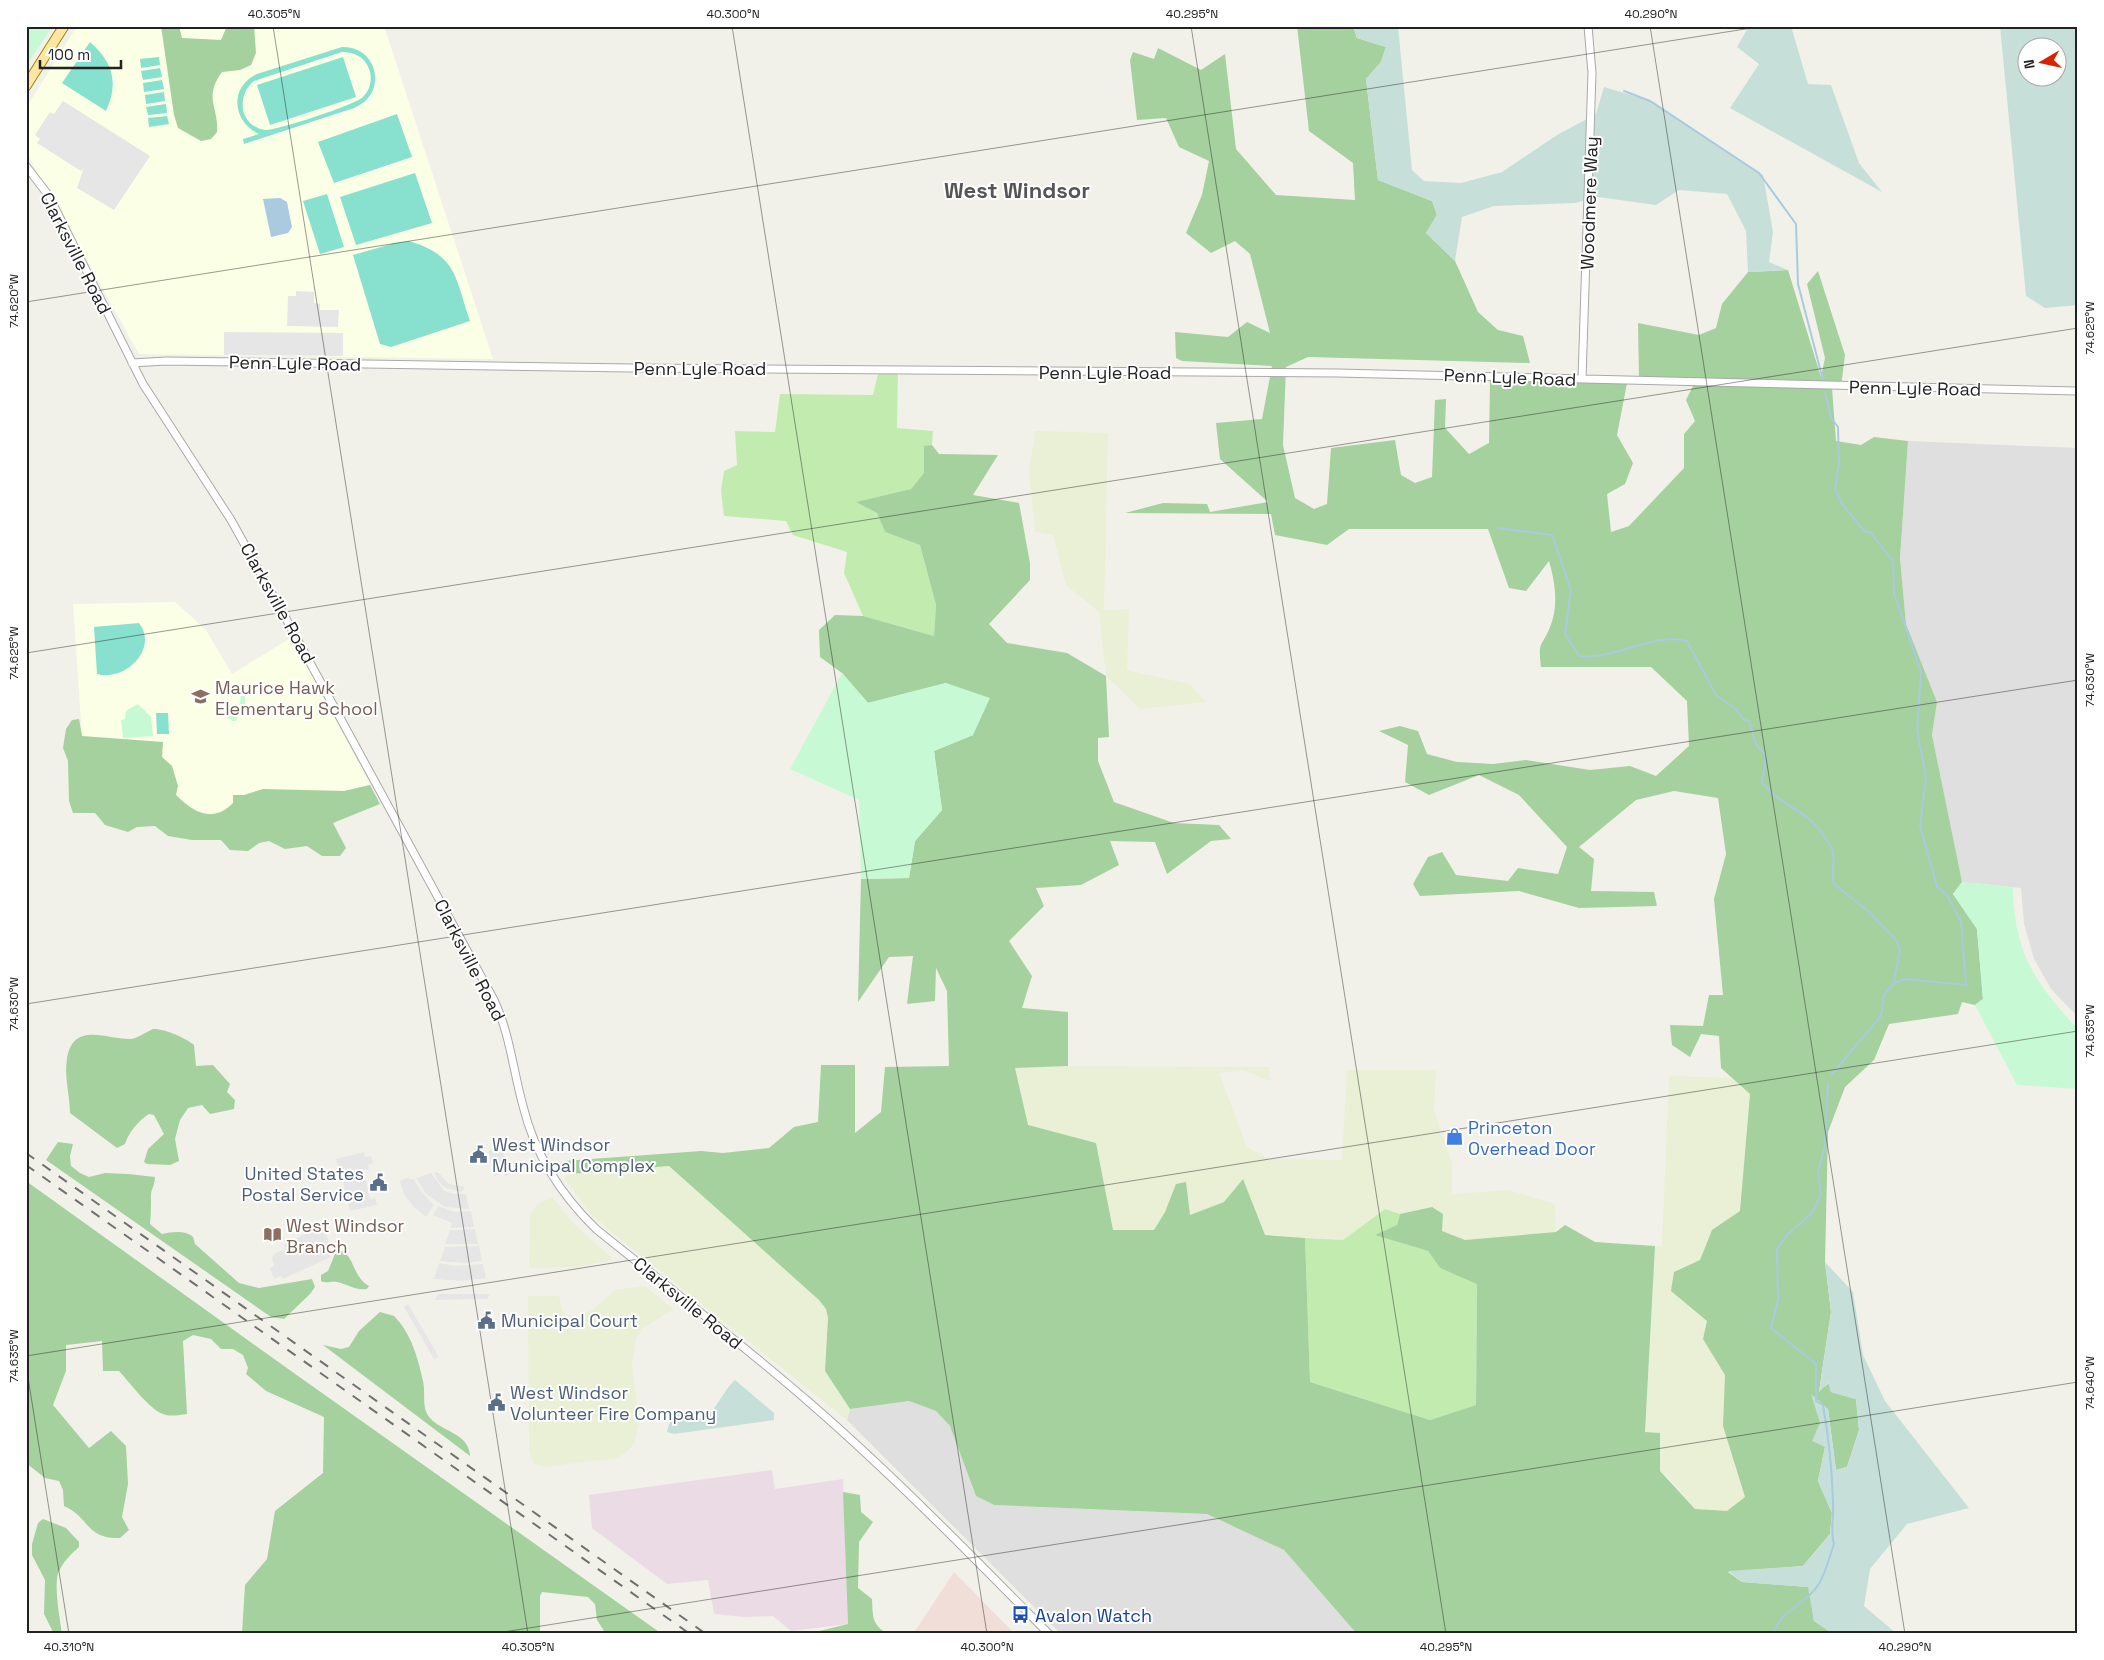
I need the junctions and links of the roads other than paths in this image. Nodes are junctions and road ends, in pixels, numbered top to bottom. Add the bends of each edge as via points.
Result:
1 (64, 26) edge
2 (1588, 26) edge
3 (26, 86) edge
4 (26, 166) edge
5 (132, 363) junction
6 (1582, 380) junction
7 (2078, 391) edge
8 (1050, 1634) edge

1 - 3 main road
2 - 6 street, Woodmere Way via 1592,73
4 - 5 street, Clarksville Road via 48,196
5 - 6 street, Penn Lyle Road via 1328,373
5 - 8 street, Clarksville Road via 235,526 494,1000 508,1034 522,1105 533,1138 564,1194 596,1229 796,1391 844,1434 918,1501
6 - 7 street, Penn Lyle Road

